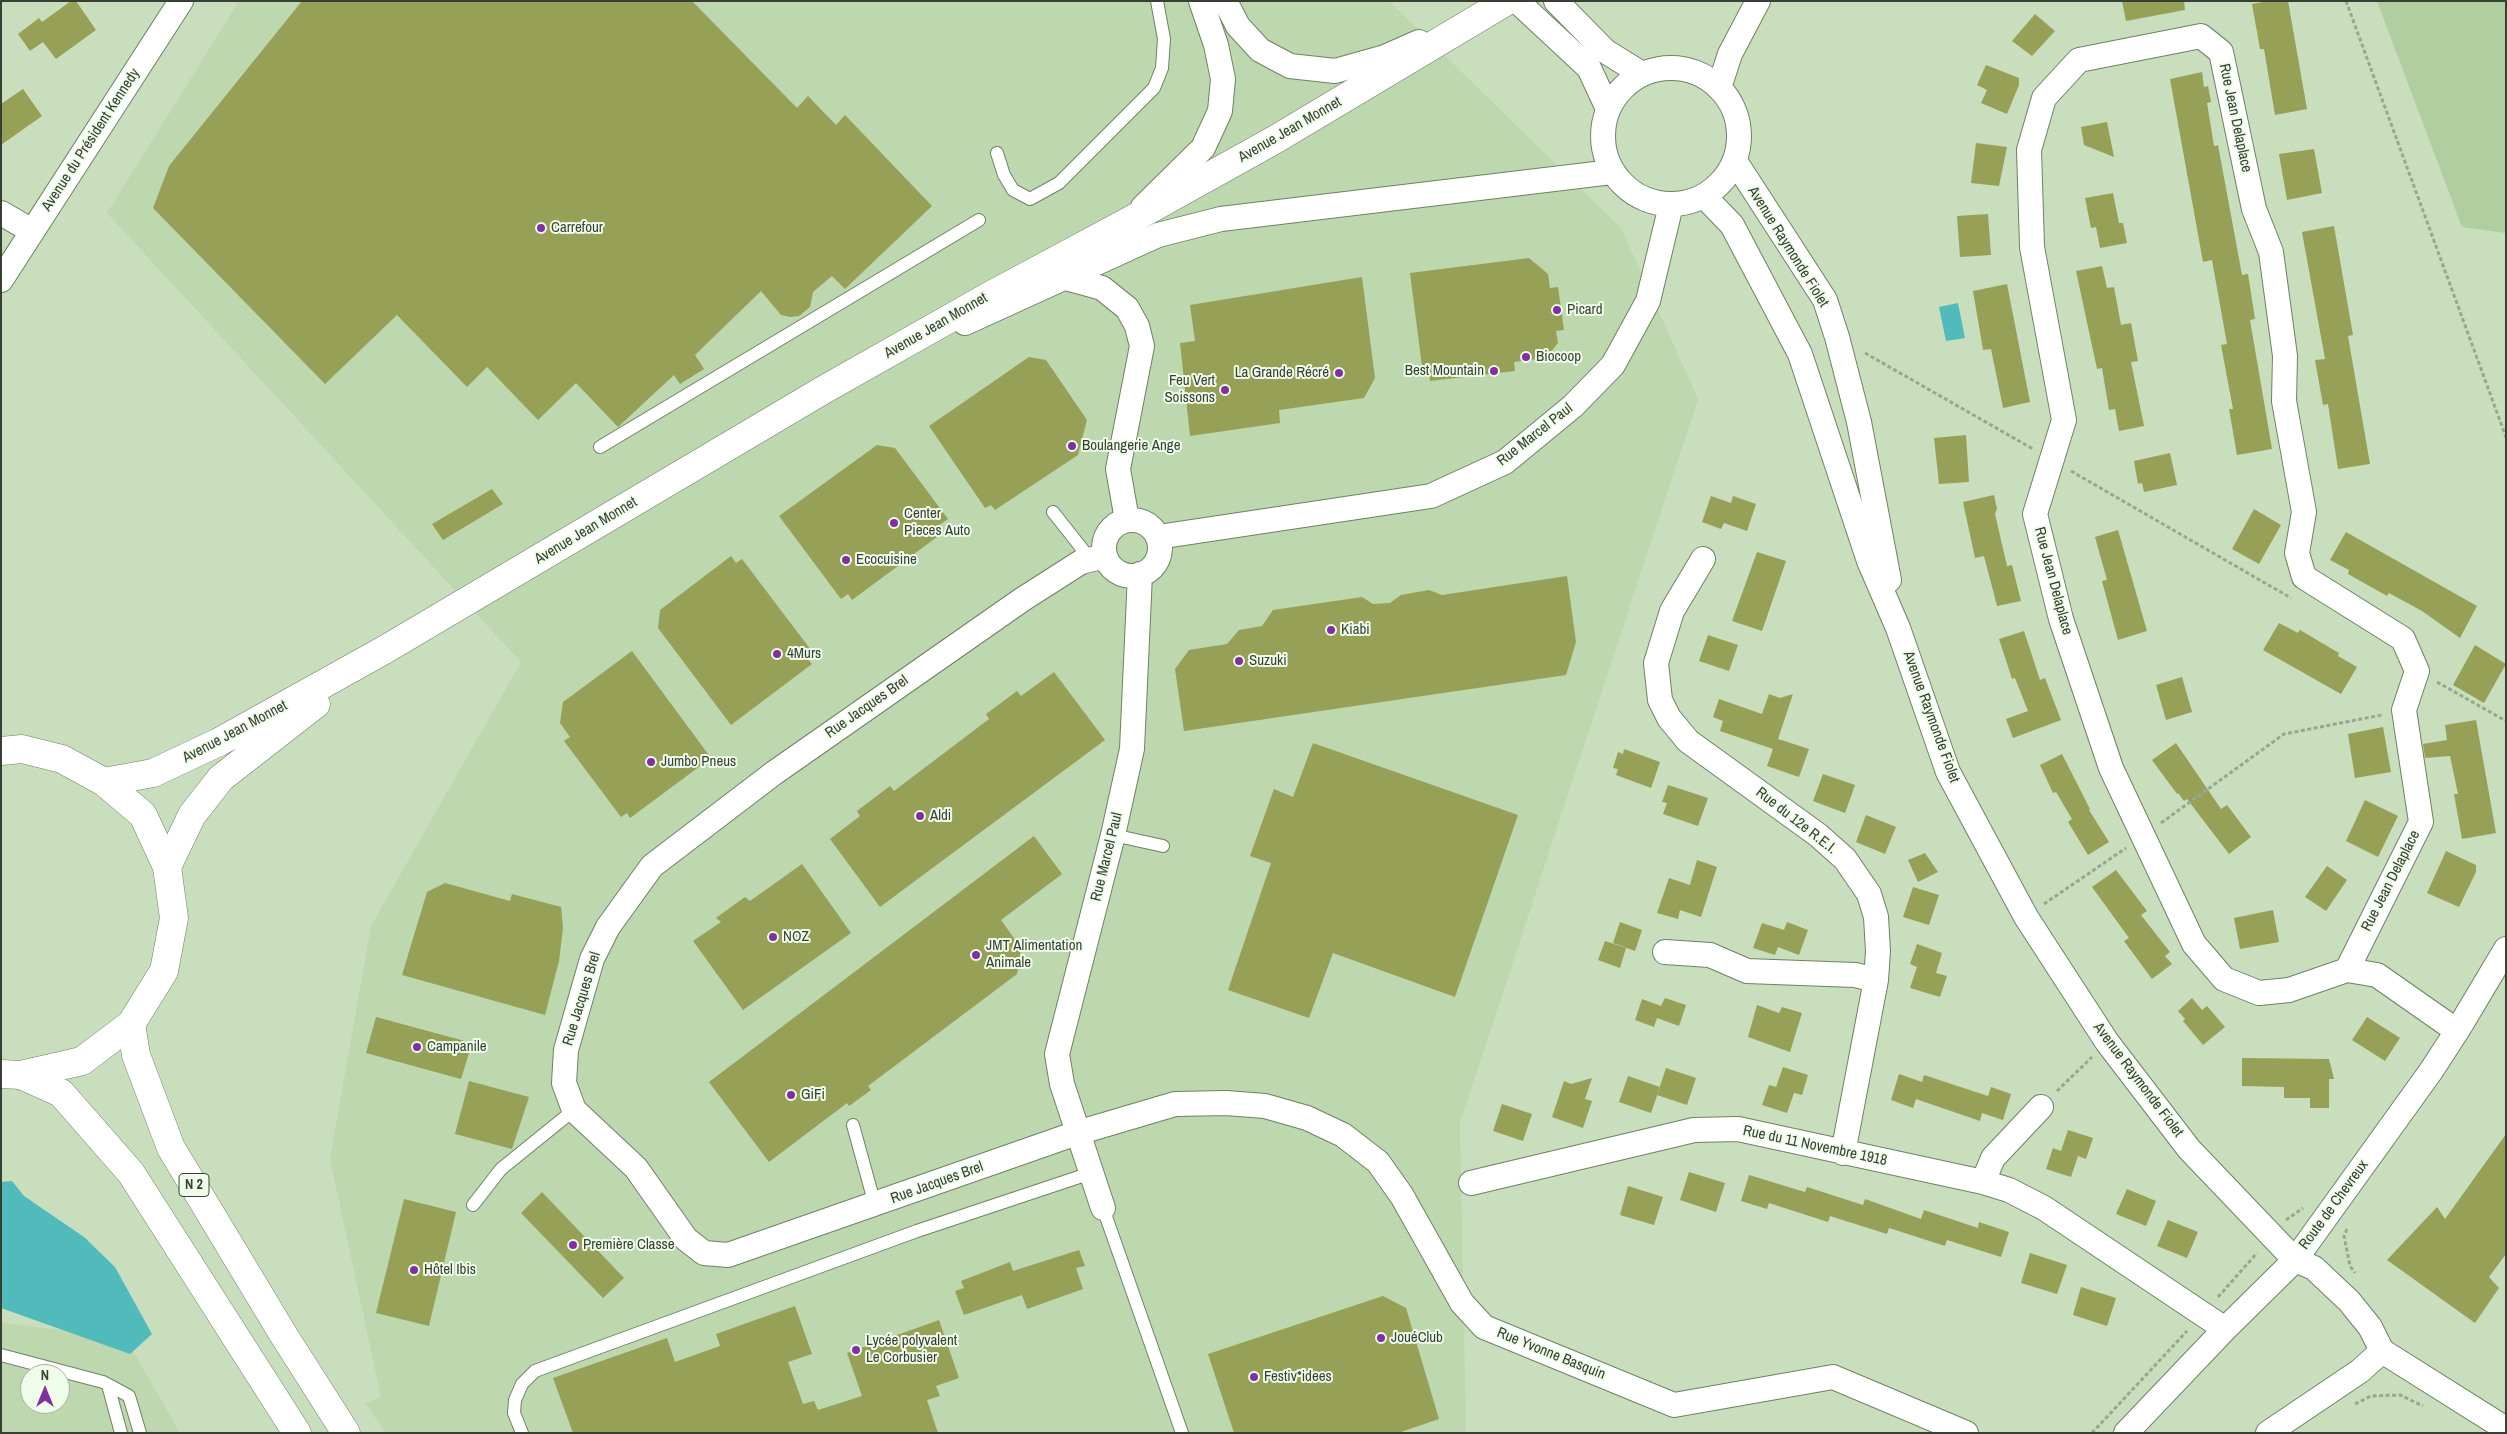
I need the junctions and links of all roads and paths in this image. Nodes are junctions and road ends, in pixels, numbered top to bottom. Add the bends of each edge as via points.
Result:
1 (181, 1) edge
2 (1157, 1) edge
3 (1202, 1) edge
4 (1225, 1) edge
5 (1518, 1) edge
6 (1556, 1) edge
7 (1758, 1) edge
8 (2346, 1) edge
9 (1498, 6) edge
10 (1642, 74) junction
11 (1719, 88) junction
12 (1608, 109) junction
13 (997, 153) dead end
14 (1735, 161) junction
15 (1612, 172) junction
16 (1704, 196) junction
17 (1670, 205) junction
18 (1, 213) edge
19 (979, 220) dead end
20 (1129, 222) junction
21 (32, 232) junction
22 (1062, 277) junction
23 (1, 280) edge
24 (1837, 337) junction
25 (825, 389) junction
26 (2506, 438) edge
27 (600, 447) dead end
28 (2052, 460) junction
29 (1053, 512) dead end
30 (1127, 520) junction
31 (1158, 538) junction
32 (1098, 558) junction
33 (1703, 558) dead end
34 (1140, 574) junction
35 (2298, 602) dead end
36 (1898, 628) junction
37 (386, 649) junction
38 (2417, 671) junction
39 (2404, 710) junction
40 (2506, 722) edge
41 (1, 751) edge
42 (104, 782) junction
43 (1113, 835) junction
44 (2143, 836) junction
45 (1163, 846) dead end
46 (167, 868) junction
47 (2026, 917) junction
48 (2506, 949) edge
49 (1665, 952) dead end
50 (2347, 970) junction
51 (1876, 980) junction
52 (131, 1024) junction
53 (2458, 1031) junction
54 (2107, 1042) junction
55 (11, 1075) edge
56 (2041, 1107) joint
57 (574, 1110) junction
58 (853, 1125) dead end
59 (1077, 1133) junction
60 (1843, 1153) junction
61 (1091, 1173) junction
62 (1983, 1182) junction
63 (1472, 1183) dead end
64 (473, 1205) dead end
65 (875, 1205) junction
66 (1103, 1208) joint
67 (2295, 1260) junction
68 (2225, 1329) junction
69 (2382, 1351) junction
70 (1, 1355) edge
71 (108, 1385) junction
72 (2346, 1408) dead end
73 (2432, 1410) dead end
74 (2506, 1429) edge
75 (121, 1433) edge
76 (140, 1433) edge
77 (297, 1433) edge
78 (346, 1433) edge
79 (522, 1433) edge
80 (1182, 1433) edge
81 (1966, 1433) edge
82 (2126, 1433) edge
83 (2268, 1433) edge

1 - 21 street, Avenue du Président Kennedy
2 - 13 lane via 1164,39 1162,68 1154,88 1059,183 1030,199 1013,190
3 - 20 street via 1223,79 1220,111 1203,148
4 - 9 street via 1238,26 1260,50 1290,66 1335,71 1385,57
5 - 12 street via 1589,68
6 - 10 street via 1605,51
7 - 11 street via 1730,54
8 - 26 path
9 - 20 main road, Avenue Jean Monnet via 1276,139
10 - 11 street via 1662,68 1683,69 1703,76
10 - 12 street via 1616,95
11 - 14 street via 1731,104 1738,122 1739,142
12 - 15 street via 1602,141
14 - 16 street via 1717,188
14 - 24 street, Avenue Raymonde Fiolet via 1825,300
15 - 17 street via 1637,196 1653,203
15 - 22 street via 1221,219 1158,235
16 - 17 street via 1688,203
16 - 36 street, Avenue Raymonde Fiolet via 1732,225 1800,354 1869,561
17 - 31 street, Rue Marcel Paul via 1648,301 1613,365 1573,406 1505,462 1431,496
18 - 21 street
19 - 27 lane
20 - 25 main road, Avenue Jean Monnet
21 - 23 street, Avenue du Président Kennedy
22 - 25 street
22 - 30 street via 1102,288 1127,308 1137,326 1142,346 1118,469
24 - 28 path
24 - 36 street, Avenue Raymonde Fiolet via 1858,422
25 - 37 main road, Avenue Jean Monnet
28 - 35 path
28 - 38 street, Rue Jean Delaplace via 2064,420 2032,247 2029,150 2044,98 2079,60 2201,36 2221,52 2254,208 2271,252 2285,356 2284,401 2304,512 2297,553 2304,577 2403,639
28 - 44 street, Rue Jean Delaplace via 2035,514 2061,619 2104,749
29 - 32 lane
30 - 31 street via 1146,523
30 - 32 street via 1111,530
31 - 34 street via 1157,560
32 - 34 street via 1123,574
32 - 57 street, Rue Jacques Brel via 1080,562 1022,599 774,773 652,866 608,927 592,959 566,1050 564,1083
33 - 51 street, Rue du 12e R.E.I. via 1672,611 1656,663 1660,700 1669,718 1688,740 1818,835 1845,859 1869,894 1876,917
34 - 43 street, Rue Marcel Paul via 1132,749
36 - 47 street, Avenue Raymonde Fiolet via 1948,772
37 - 42 main road, Avenue Jean Monnet via 219,742 153,774
37 - 46 main road, Avenue Jean Monnet via 221,778 192,815
38 - 39 street, Rue Jean Delaplace
38 - 40 path
39 - 44 path via 2284,734
39 - 50 street, Rue Jean Delaplace via 2421,822
41 - 42 main road via 22,749 62,759
42 - 46 main road via 143,815
43 - 45 lane
43 - 59 street, Rue Marcel Paul via 1057,1054 1062,1084
44 - 47 path
44 - 50 street, Rue Jean Delaplace via 2194,944 2224,979 2259,993 2289,990
46 - 52 main road via 174,918 164,971
47 - 54 street, Avenue Raymonde Fiolet
48 - 53 street, Route de Chevreux
49 - 51 street via 1710,955 1747,971 1855,976
50 - 53 street, Rue Jean Delaplace via 2377,975
51 - 60 street, Rue du 12e R.E.I.
52 - 55 main road via 82,1061
52 - 78 main road, N 2 via 136,1055 171,1148
53 - 67 street, Route de Chevreux
54 - 56 path
54 - 67 street, Avenue Raymonde Fiolet via 2189,1149
55 - 77 main road via 61,1094 131,1173
56 - 62 street via 1993,1158
57 - 64 lane via 501,1169
57 - 65 street, Rue Jacques Brel via 636,1168 686,1239 704,1253 728,1255
58 - 65 lane
59 - 61 street, Rue Marcel Paul
59 - 65 street, Rue Jacques Brel
59 - 81 street, Rue Yvonne Basquin via 1176,1104 1265,1106 1307,1118 1343,1135 1378,1162 1402,1196 1462,1303 1484,1327 1674,1405 1833,1377
60 - 62 street, Rue du 11 Novembre 1918
60 - 63 street, Rue du 11 Novembre 1918 via 1738,1129 1694,1130
61 - 66 street, Rue Marcel Paul
61 - 79 lane via 917,1231 535,1371 522,1384 515,1400 514,1413
62 - 68 street, Rue du 11 Novembre 1918 via 2009,1190 2044,1208
66 - 80 lane
67 - 68 street, Route de Chevreux
67 - 69 street, Avenue Raymonde Fiolet via 2314,1268 2349,1301 2370,1327
68 - 82 street, Route de Chevreux
69 - 74 street
69 - 83 street via 2360,1371
70 - 71 lane
71 - 75 lane
71 - 76 lane via 129,1396
72 - 73 path via 2371,1396 2400,1395

